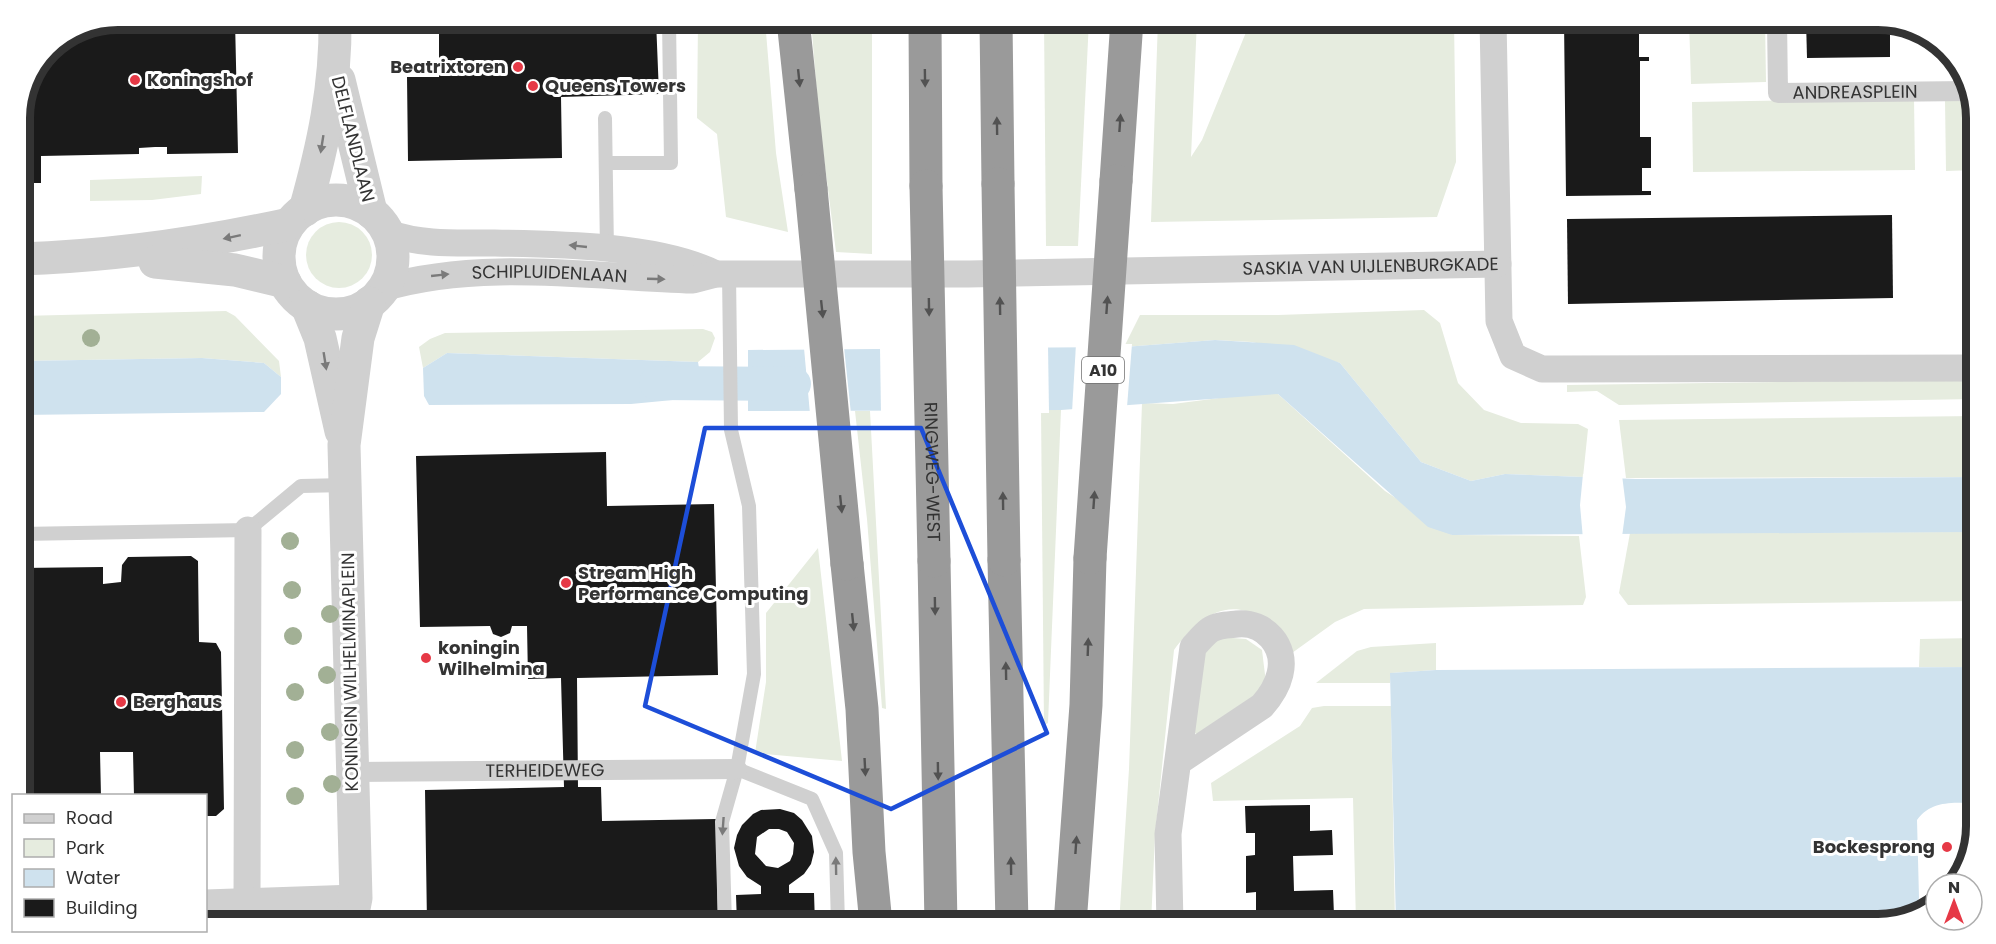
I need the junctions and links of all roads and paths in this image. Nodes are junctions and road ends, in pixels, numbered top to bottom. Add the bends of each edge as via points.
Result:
1 (335, 30) edge
2 (669, 30) edge
3 (794, 30) edge
4 (925, 30) edge
5 (996, 30) edge
6 (1126, 30) edge
7 (1493, 30) edge
8 (1777, 30) edge
9 (335, 66) junction
10 (1961, 91) edge
11 (605, 118) dead end
12 (606, 163) junction
13 (297, 217) junction
14 (380, 223) junction
15 (607, 249) junction
16 (94, 256) junction
17 (30, 259) edge
18 (1498, 264) junction
19 (723, 274) junction
20 (969, 274) joint
21 (605, 278) junction
22 (285, 282) junction
23 (376, 296) junction
24 (307, 306) junction
25 (1966, 368) edge
26 (344, 445) junction
27 (346, 485) junction
28 (248, 530) junction
29 (30, 534) edge
30 (1178, 762) junction
31 (737, 769) junction
32 (353, 772) junction
33 (247, 902) junction
34 (207, 903) edge
35 (354, 911) edge
36 (725, 914) edge
37 (838, 914) edge
38 (875, 914) edge
39 (941, 914) edge
40 (1012, 914) edge
41 (1071, 914) edge
42 (1170, 914) edge

1 - 9 street, DELFLANDLAAN
2 - 12 lane via 671,162
3 -> 38 highway, bridge via 862,708 868,852
4 -> 39 highway, RINGWEG-WEST, bridge
40 -> 5 highway, bridge
41 -> 6 highway, A10, bridge via 1086,705 1090,558
7 - 18 street
8 - 10 street, ANDREASPLEIN via 1778,93
9 -> 13 street, DELFLANDLAAN via 321,155
9 - 14 street, DELFLANDLAAN
11 - 12 lane
12 - 15 lane
13 - 14 street via 321,202 339,200 356,203
13 -> 16 street via 210,241
13 - 22 street via 283,237 279,254
15 -> 14 street, SCHIPLUIDENLAAN via 556,243 411,241
14 - 23 street via 393,259 388,279
15 - 19 street, SCHIPLUIDENLAAN via 694,263
15 - 21 lane
16 - 17 street
16 - 22 street via 205,266
18 - 20 street, SASKIA VAN UIJLENBURGKADE
18 - 25 street, SASKIA VAN UIJLENBURGKADE via 1499,321 1513,356 1542,369
19 - 20 street, SCHIPLUIDENLAAN
21 -> 19 street, SCHIPLUIDENLAAN via 693,280
19 - 31 lane via 731,430 749,506 754,674
23 -> 21 street, SCHIPLUIDENLAAN via 415,279 463,273
22 - 24 street
23 - 24 street via 360,309 340,314
23 - 26 street, KONINGIN WILHELMINAPLEIN via 358,338
24 -> 26 street, KONINGIN WILHELMINAPLEIN via 320,338
26 - 27 street, KONINGIN WILHELMINAPLEIN
27 - 28 lane via 301,486
27 - 32 street, KONINGIN WILHELMINAPLEIN
28 - 29 lane
28 - 33 street
30 - 30 street via 1193,646 1210,630 1225,625 1248,623 1270,634 1280,649 1281,673 1272,694 1262,706
30 - 42 street via 1168,834
31 - 32 street, TERHEIDEWEG
31 -> 36 lane via 722,822
37 -> 31 lane via 836,853 812,799
32 - 35 street, KONINGIN WILHELMINAPLEIN
33 - 34 street, KONINGIN WILHELMINAPLEIN
33 - 35 street, KONINGIN WILHELMINAPLEIN

